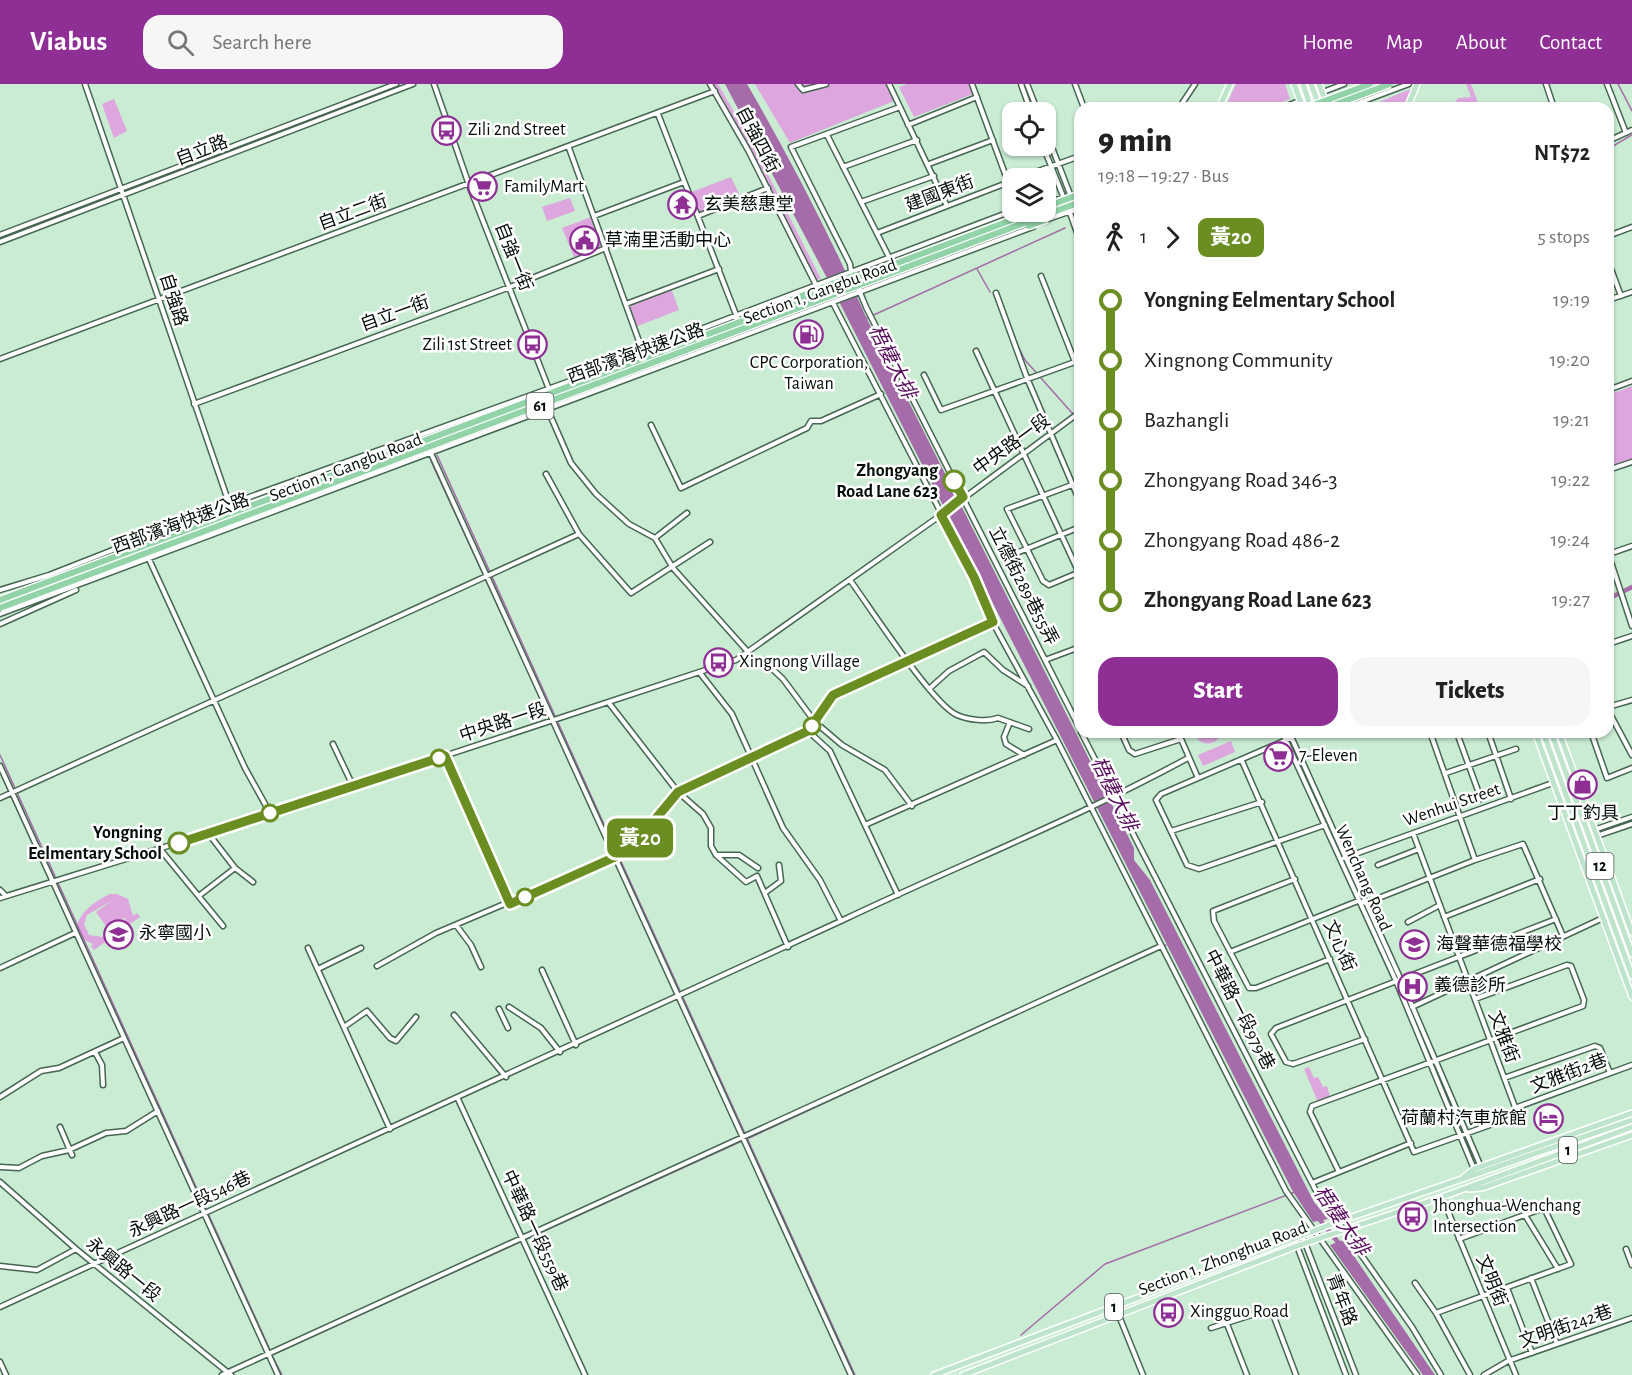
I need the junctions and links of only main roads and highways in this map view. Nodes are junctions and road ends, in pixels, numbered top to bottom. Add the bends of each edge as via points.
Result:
1 (1230, 84) edge
2 (1294, 84) edge
3 (1303, 84) edge
4 (1311, 84) edge
5 (1319, 84) edge
6 (1370, 84) edge
7 (1390, 84) edge
8 (1418, 84) edge
9 (1222, 102) edge
10 (1301, 102) edge
11 (1309, 102) edge
12 (1318, 102) edge
13 (1321, 102) edge
14 (1325, 102) edge
15 (1343, 102) edge
16 (1410, 102) edge
17 (1074, 194) edge
18 (1056, 200) edge
19 (1074, 204) edge
20 (1002, 220) edge
21 (1008, 222) edge
22 (1039, 222) edge
23 (748, 320) junction
24 (753, 327) junction
25 (0, 604) edge
26 (1537, 738) edge
27 (1545, 738) edge
28 (1553, 738) edge
29 (1561, 738) edge
30 (1581, 837) junction
31 (1574, 840) junction
32 (1632, 933) edge
33 (1632, 954) edge
34 (1632, 975) edge
35 (1632, 997) edge
36 (1632, 1113) edge
37 (1632, 1120) edge
38 (1632, 1127) edge
39 (1632, 1135) edge
40 (1503, 1170) junction
41 (1460, 1180) junction
42 (1464, 1189) junction
43 (934, 1375) edge
44 (963, 1375) edge

1 - 9 main road
2 - 10 main road
3 - 11 main road
4 - 12 main road
5 - 14 main road
6 - 13 highway, bridge
7 - 15 highway, bridge
8 - 16 main road
17 - 18 highway, bridge
19 - 24 highway, 西部濱海快速公路 / 61, bridge
20 - 23 highway, bridge via 789,299
21 - 23 highway, 西部濱海快速公路 / 61, bridge
22 - 24 highway, bridge
23 - 25 highway, 西部濱海快速公路 / 61, bridge
24 - 25 highway, 西部濱海快速公路 / 61, bridge
26 - 31 main road, 12
27 - 30 main road, 12
28 - 33 main road, 12
29 - 32 main road, 12
30 - 31 main road, 12
30 - 34 main road, 12
31 - 35 main road, 12
36 - 41 main road, Section 1, Zhonghua Road / 1 via 1478,1168
37 - 40 main road, 1
38 - 40 main road, 1
39 - 42 main road, Section 1, Zhonghua Road / 1 via 1482,1188
40 - 41 main road, 1
40 - 42 main road, 1
41 - 43 main road, Section 1, Zhonghua Road / 1 via 1315,1230
42 - 44 main road, Section 1, Zhonghua Road / 1 via 1305,1243

